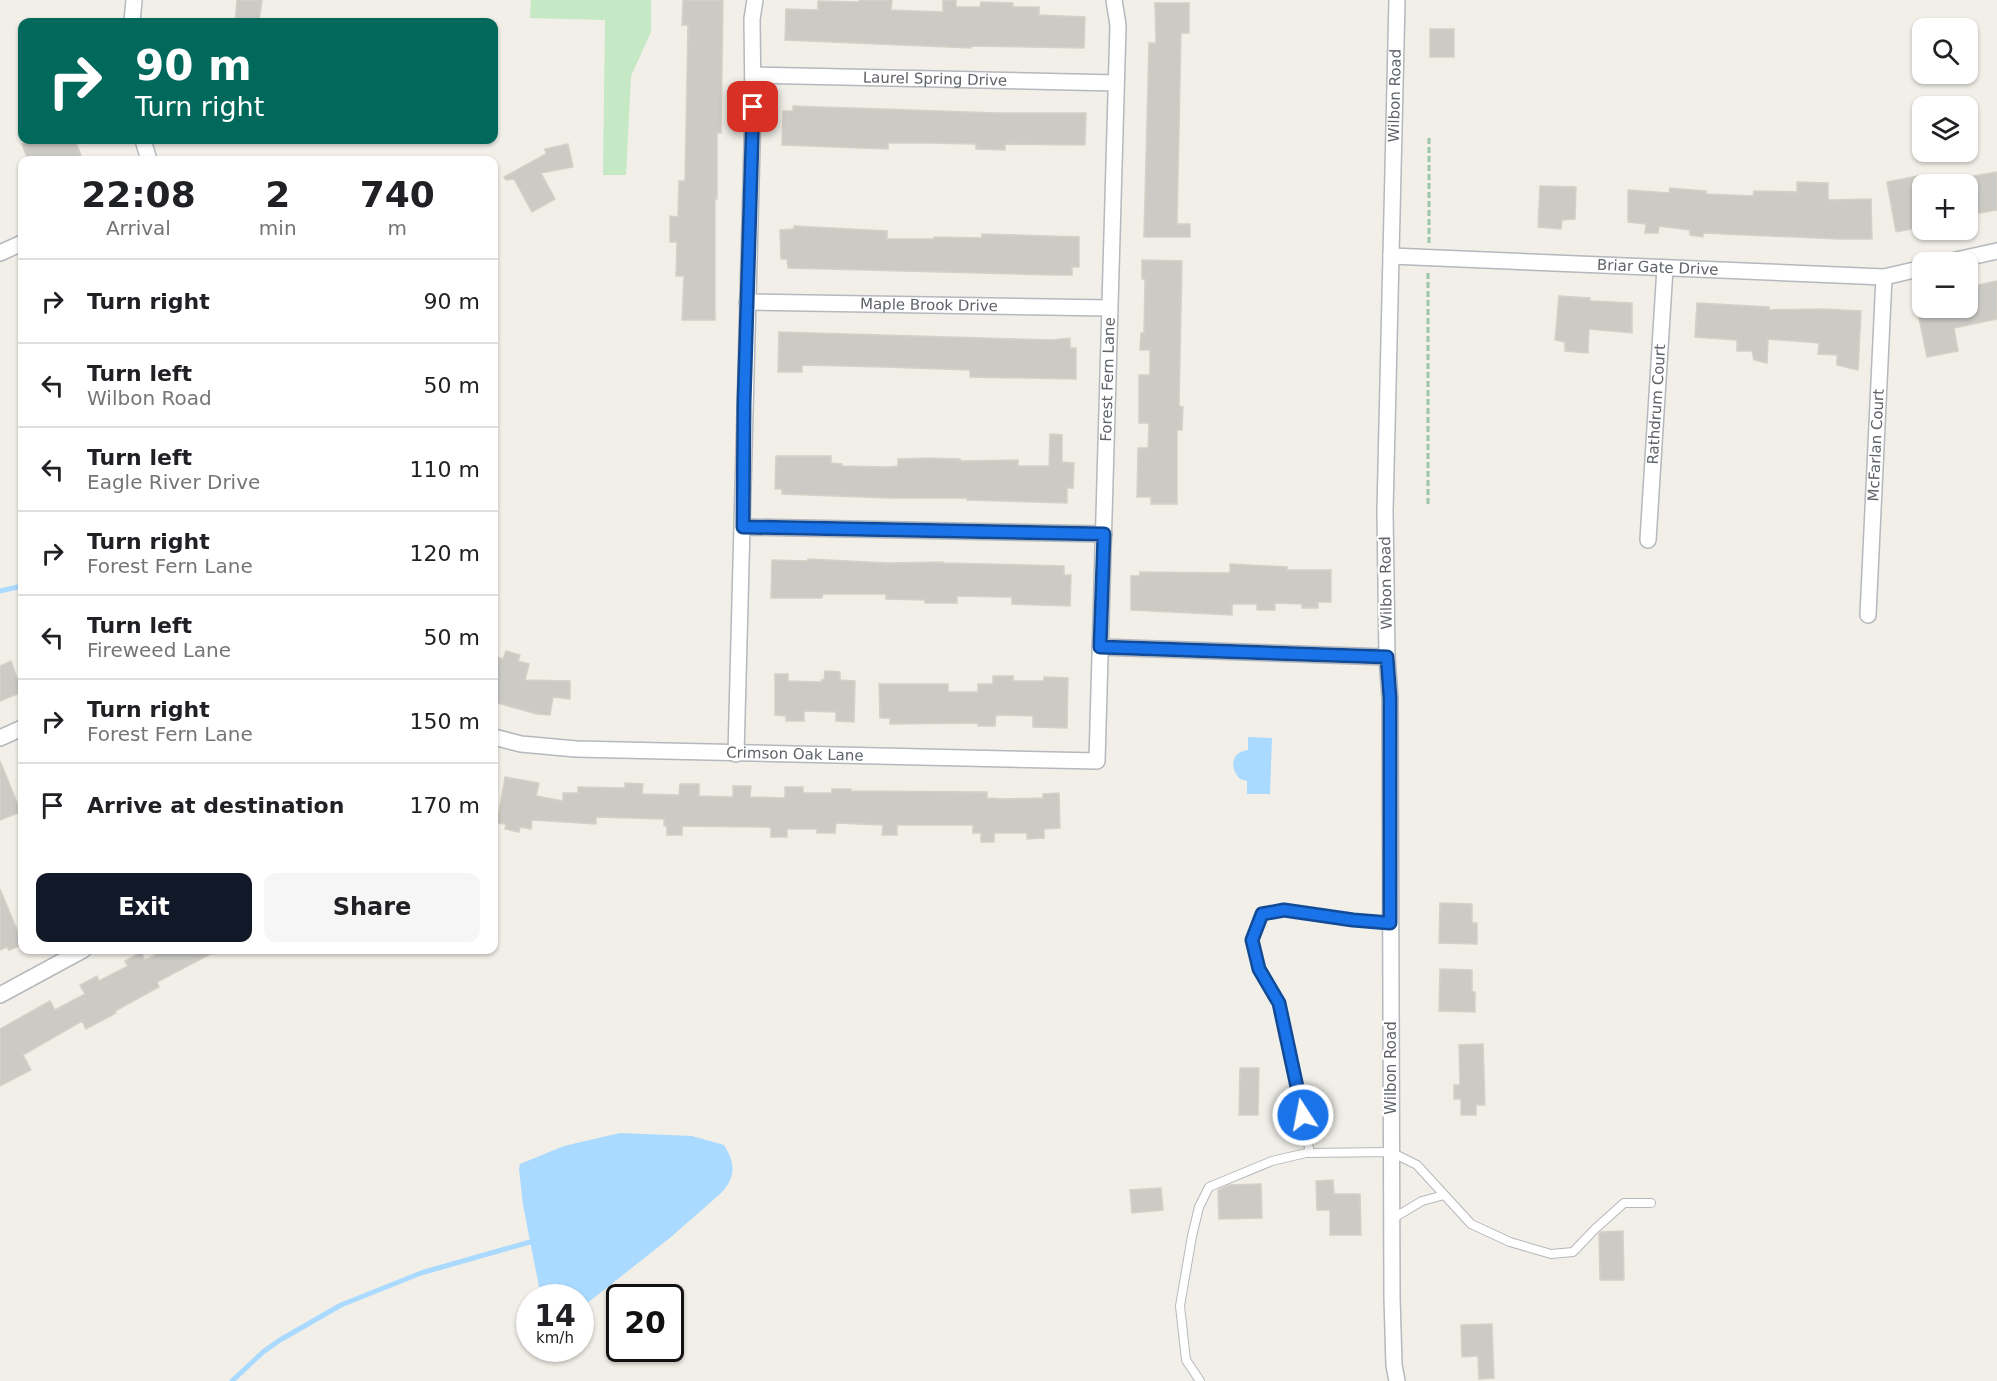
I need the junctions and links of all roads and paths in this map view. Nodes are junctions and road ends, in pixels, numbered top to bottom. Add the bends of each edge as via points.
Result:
1 (134, 0) edge
2 (755, 0) edge
3 (1114, 0) edge
4 (1397, 0) edge
5 (132, 18) edge
6 (753, 75) junction
7 (1116, 83) junction
8 (1429, 137) dead end
9 (1429, 244) dead end
10 (18, 245) edge
11 (1997, 251) edge
12 (0, 253) edge
13 (1978, 255) edge
14 (1391, 256) junction
15 (1665, 268) junction
16 (1912, 271) edge
17 (1428, 273) dead end
18 (1884, 277) junction
19 (747, 302) junction
20 (1109, 308) junction
21 (1428, 504) dead end
22 (743, 527) junction
23 (1104, 534) junction
24 (1648, 540) dead end
25 (1868, 615) dead end
26 (1100, 647) junction
27 (1387, 657) junction
28 (18, 730) edge
29 (0, 738) edge
30 (498, 738) edge
31 (736, 754) junction
32 (1097, 761) joint
33 (1390, 923) junction
34 (75, 954) edge
35 (0, 994) edge
36 (1391, 1152) junction
37 (1310, 1153) junction
38 (1444, 1195) junction
39 (1651, 1203) dead end
40 (1392, 1219) junction
41 (1200, 1381) edge
42 (1397, 1381) edge

1 - 5 street
2 - 6 street
3 - 7 street, Forest Fern Lane via 1118,25
4 - 14 street, Wilbon Road
6 - 7 street, Laurel Spring Drive
6 - 19 street
7 - 20 street, Forest Fern Lane
8 - 9 path
10 - 12 street
11 - 13 street
14 - 15 street, Briar Gate Drive
14 - 27 street, Wilbon Road via 1385,512
15 - 18 street, Briar Gate Drive
15 - 24 street, Rathdrum Court
16 - 18 street, Briar Gate Drive
17 - 21 path
18 - 25 street, McFarlan Court
19 - 20 street, Maple Brook Drive
19 - 22 street
20 - 23 street, Forest Fern Lane
22 - 23 street
22 - 31 street
23 - 26 street, Forest Fern Lane
26 - 27 street
26 - 32 street, Forest Fern Lane
27 - 33 street, Wilbon Road
28 - 29 street
30 - 31 street, Crimson Oak Lane via 576,749
31 - 32 street, Crimson Oak Lane
33 - 36 street, Wilbon Road
33 - 37 lane via 1284,910 1262,914 1252,940 1259,969 1279,1003
34 - 35 street
36 - 37 lane
36 - 38 lane via 1417,1165
36 - 40 street, Wilbon Road
37 - 41 lane via 1272,1161 1209,1187 1199,1207 1180,1306 1186,1360
38 - 39 lane via 1472,1224 1510,1242 1551,1254 1573,1252 1624,1203
38 - 40 lane via 1422,1201
40 - 42 street, Wilbon Road

